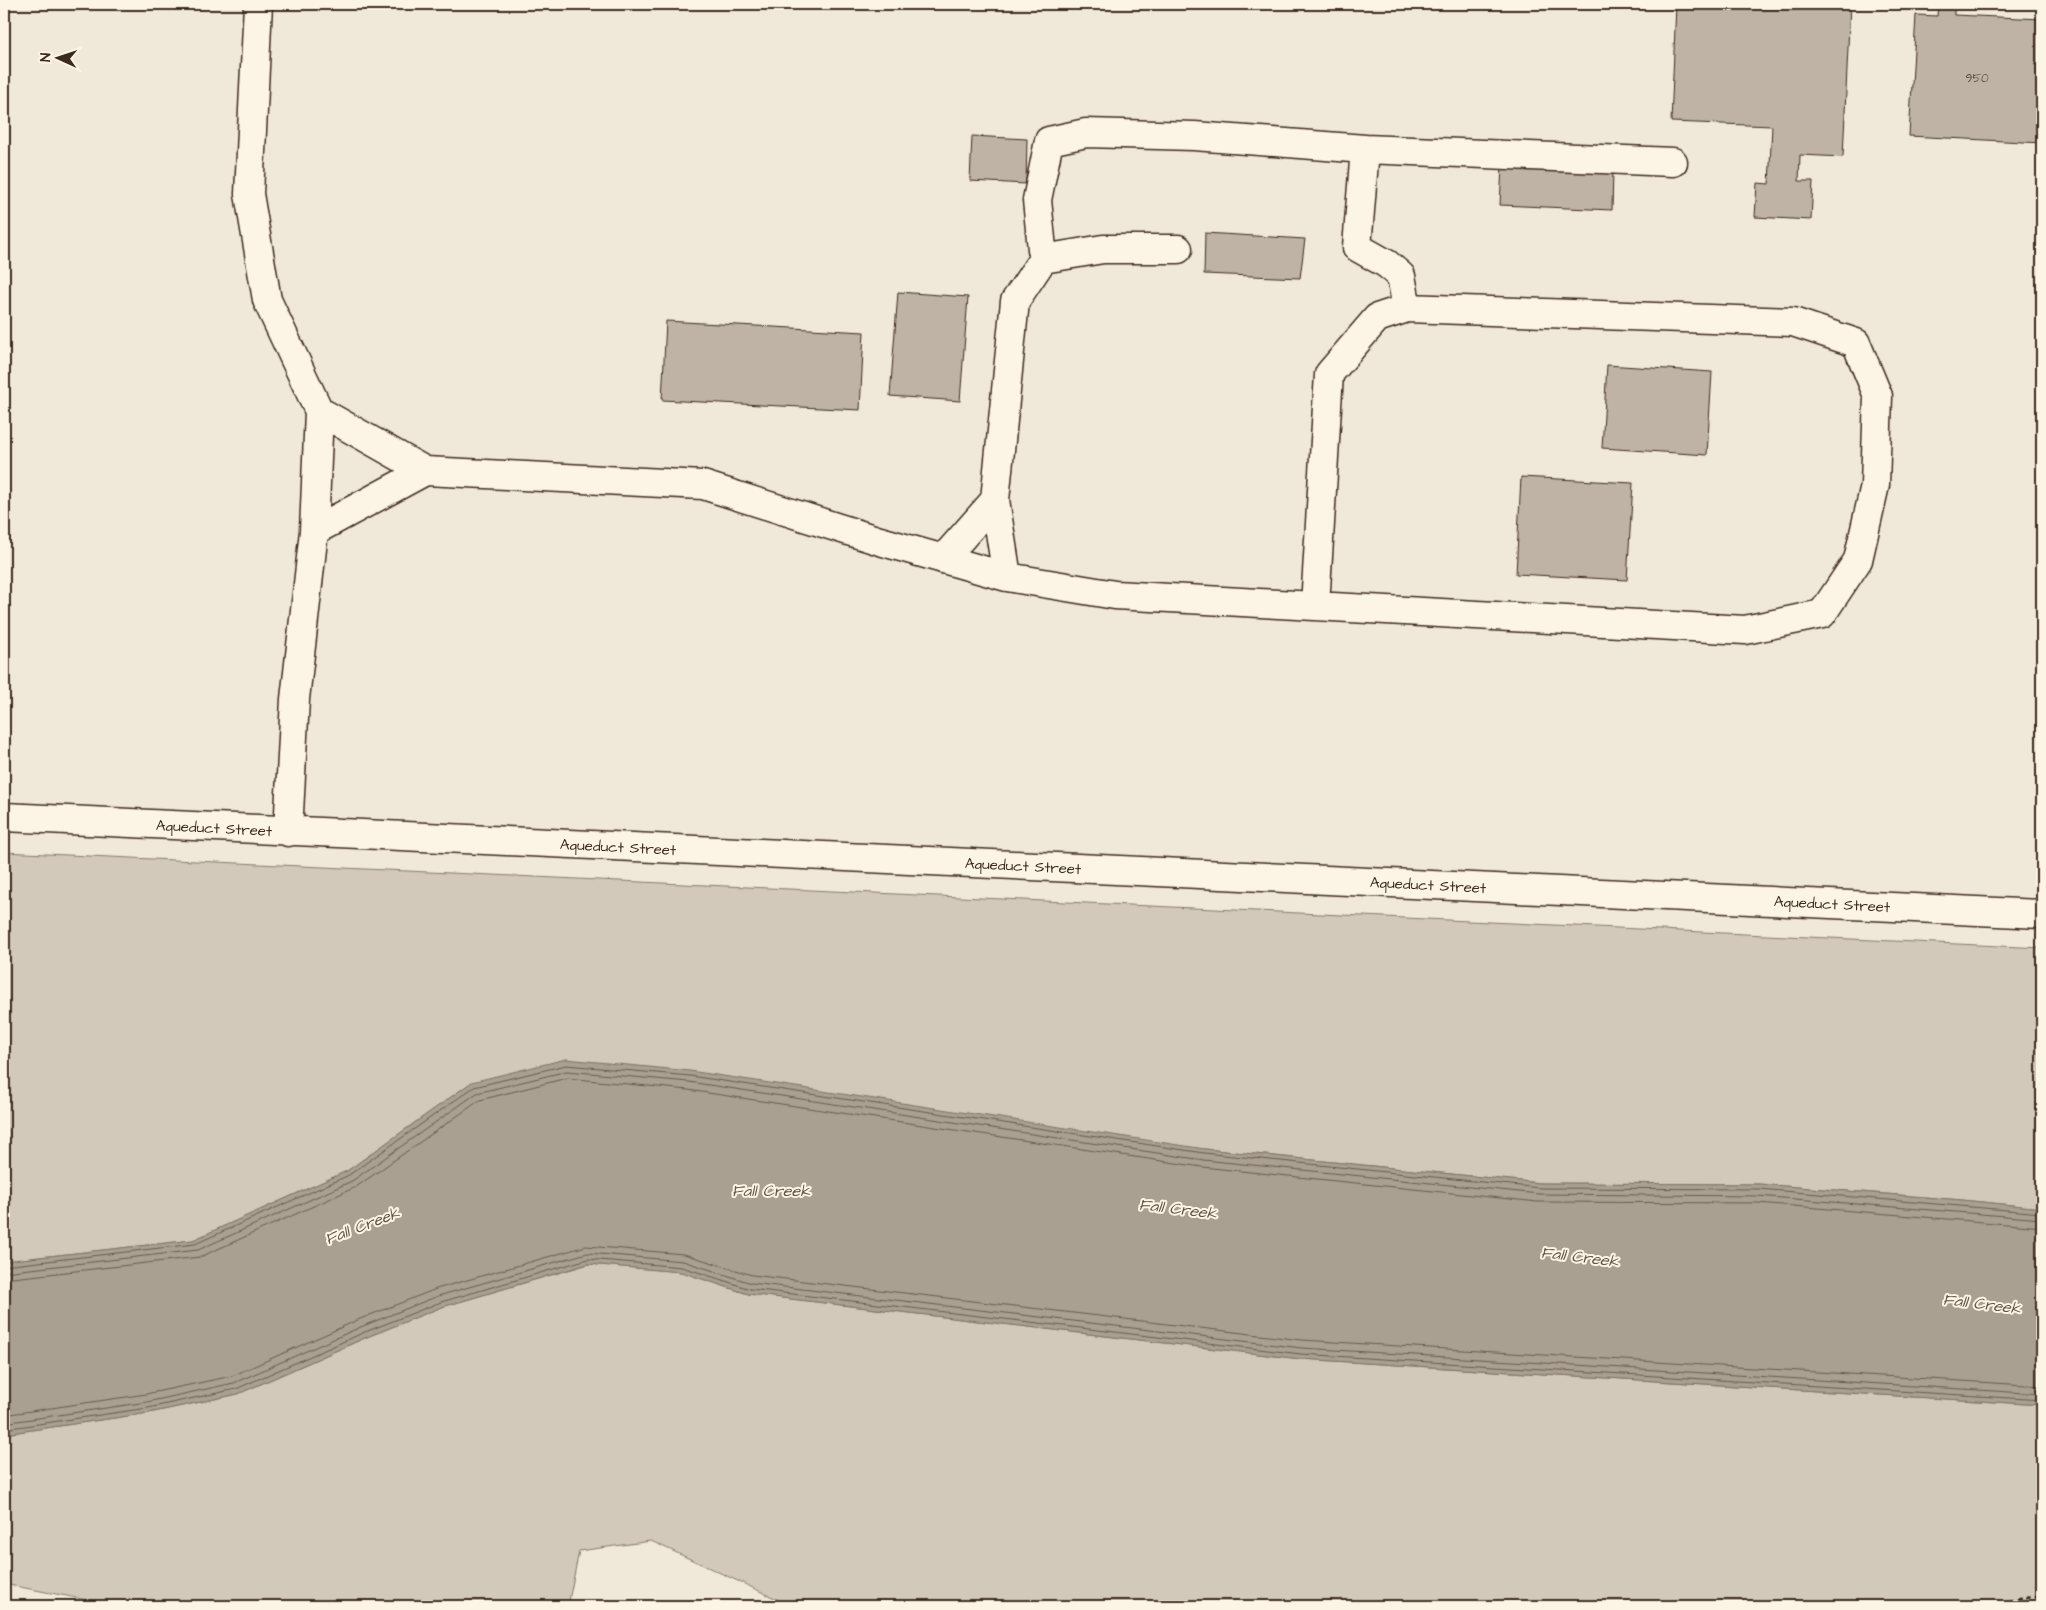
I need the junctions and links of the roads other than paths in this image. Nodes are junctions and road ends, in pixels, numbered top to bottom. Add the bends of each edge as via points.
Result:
1 (258, 4) edge
2 (1365, 149) junction
3 (1673, 162) dead end
4 (1178, 249) dead end
5 (1044, 259) junction
6 (1407, 308) junction
7 (319, 411) junction
8 (424, 471) junction
9 (995, 500) junction
10 (314, 531) junction
11 (943, 559) junction
12 (1007, 577) junction
13 (1315, 606) junction
14 (4, 817) edge
15 (288, 832) junction
16 (2042, 914) edge

1 - 7 street via 249,194 267,300
2 - 3 street
2 - 5 street via 1194,136 1086,133 1049,141 1037,200
2 - 6 street via 1357,247 1401,276
4 - 5 street via 1102,249
5 - 9 street via 1015,302
6 - 13 street via 1376,318 1329,374
6 - 13 street via 1793,322 1856,343 1878,396 1875,485 1858,560 1822,614 1745,630
7 - 8 street
7 - 10 street
8 - 10 street
8 - 11 street via 703,485
9 - 11 street
9 - 12 street
10 - 15 street via 295,699
11 - 12 street
12 - 13 street via 1114,595
14 - 15 street, Aqueduct Street
15 - 16 street, Aqueduct Street

